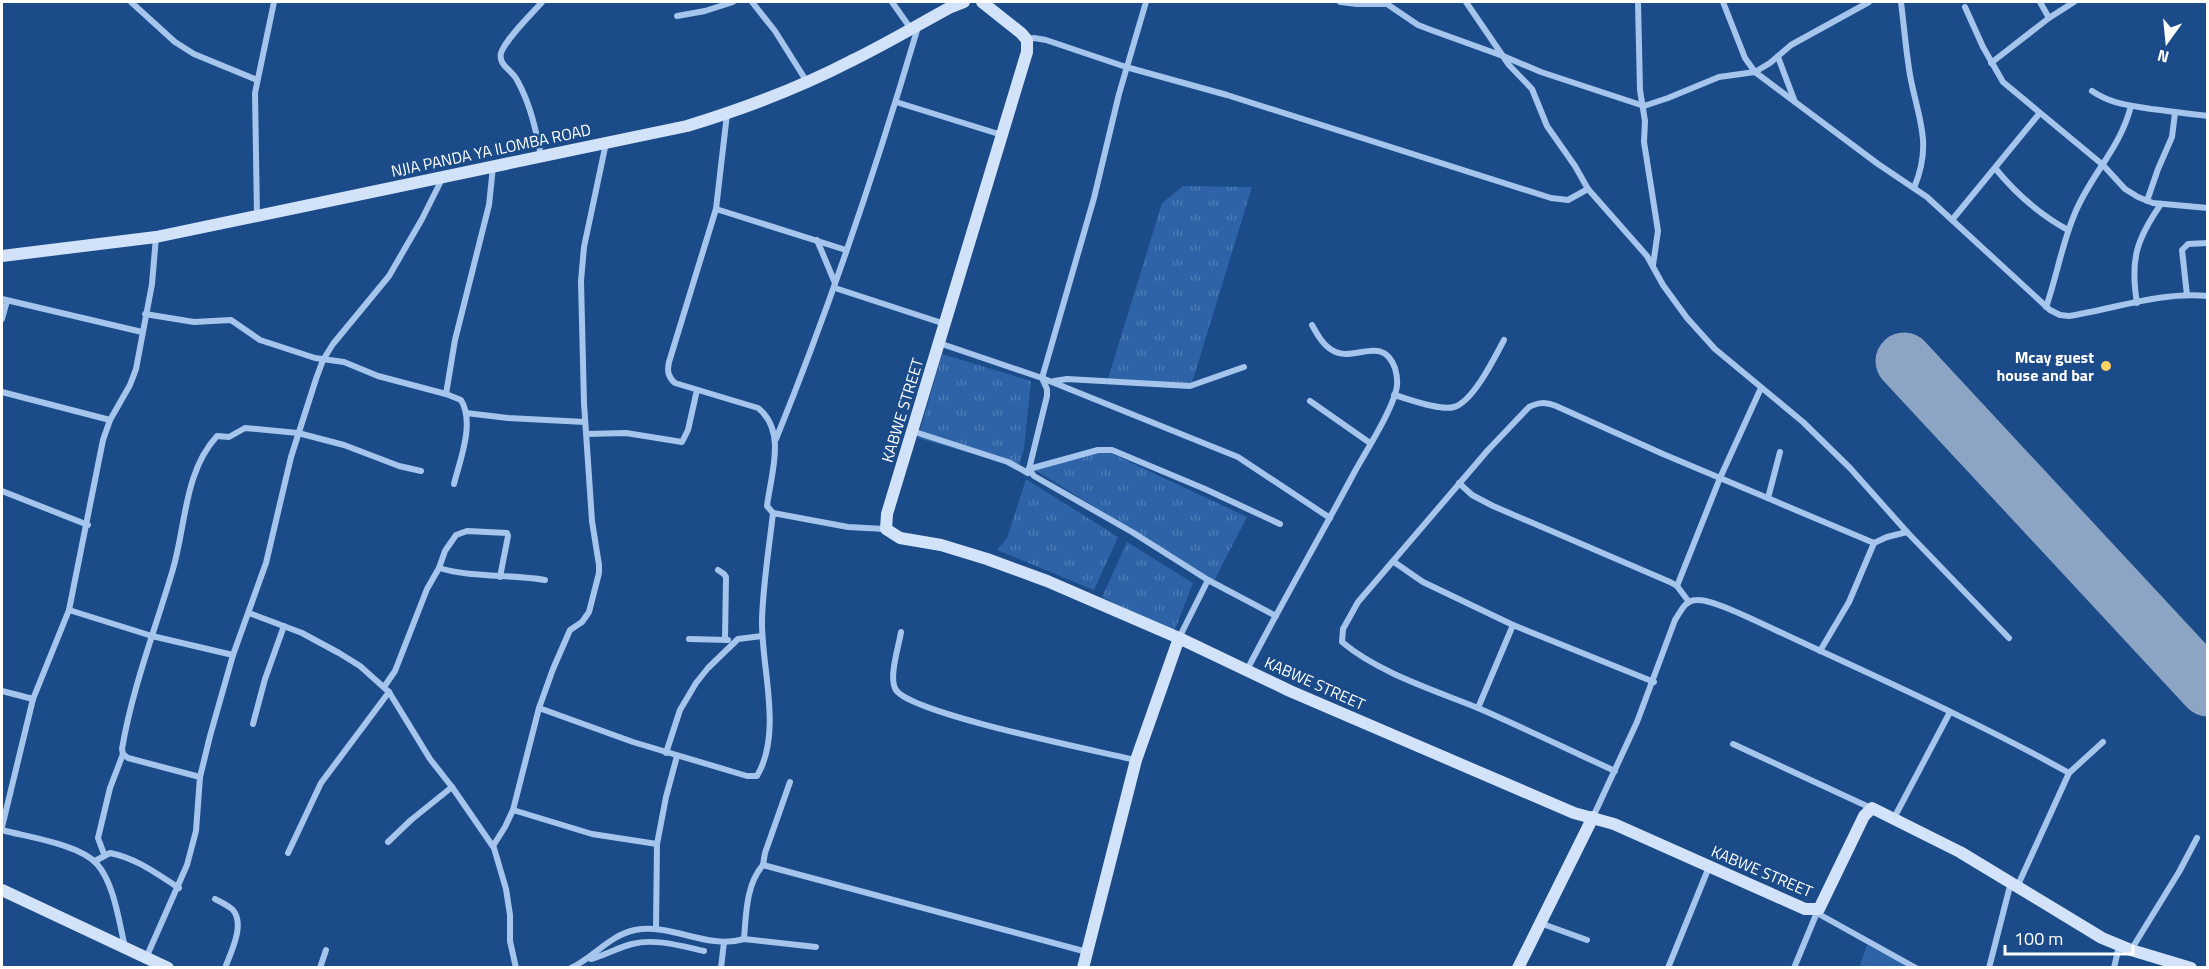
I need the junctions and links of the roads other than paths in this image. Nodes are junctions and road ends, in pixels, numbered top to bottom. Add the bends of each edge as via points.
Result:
1 (131, 2) edge
2 (274, 2) edge
3 (542, 2) edge
4 (733, 2) edge
5 (752, 2) edge
6 (892, 2) edge
7 (964, 2) edge
8 (982, 2) edge
9 (1146, 2) edge
10 (1340, 2) edge
11 (1466, 2) edge
12 (1638, 2) edge
13 (1723, 2) edge
14 (1869, 2) edge
15 (1901, 2) edge
16 (2040, 2) edge
17 (2074, 2) edge
18 (1965, 7) dead end
19 (677, 16) dead end
20 (2049, 18) junction
21 (915, 26) junction
22 (1027, 40) junction
23 (1503, 56) junction
24 (1778, 57) junction
25 (1991, 63) junction
26 (1126, 67) junction
27 (1755, 72) junction
28 (257, 80) junction
29 (807, 82) junction
30 (2092, 91) dead end
31 (896, 102) junction
32 (1796, 103) junction
33 (1644, 105) junction
34 (2132, 106) junction
35 (2175, 113) junction
36 (727, 114) junction
37 (2038, 114) junction
38 (2208, 116) edge
39 (1003, 135) junction
40 (606, 143) junction
41 (542, 157) junction
42 (2103, 165) junction
43 (493, 167) junction
44 (1995, 168) junction
45 (443, 176) junction
46 (1914, 188) junction
47 (1588, 189) junction
48 (2148, 201) junction
49 (2161, 204) junction
50 (716, 208) junction
51 (2208, 208) edge
52 (257, 216) junction
53 (1952, 220) junction
54 (2068, 230) junction
55 (156, 237) junction
56 (816, 240) junction
57 (2208, 243) edge
58 (846, 250) junction
59 (2, 256) edge
60 (1653, 264) junction
61 (835, 286) junction
62 (2187, 295) junction
63 (2208, 296) edge
64 (4, 300) edge
65 (2137, 303) junction
66 (2046, 307) junction
67 (145, 314) junction
68 (2, 319) edge
69 (945, 324) junction
70 (1312, 326) dead end
71 (142, 332) junction
72 (1504, 340) dead end
73 (939, 343) junction
74 (323, 360) junction
75 (1244, 367) dead end
76 (1042, 378) junction
77 (1053, 381) junction
78 (1761, 388) junction
79 (697, 390) junction
80 (2, 392) edge
81 (446, 394) junction
82 (1394, 395) junction
83 (1310, 401) dead end
84 (466, 414) junction
85 (110, 420) junction
86 (585, 422) junction
87 (912, 431) junction
88 (298, 433) junction
89 (587, 434) junction
90 (776, 440) junction
91 (1370, 443) junction
92 (1780, 452) dead end
93 (421, 471) dead end
94 (1028, 471) junction
95 (1719, 478) junction
96 (1459, 483) junction
97 (453, 484) dead end
98 (2, 491) edge
99 (1768, 498) junction
100 (773, 513) junction
101 (1330, 518) junction
102 (1280, 524) dead end
103 (87, 525) junction
104 (886, 529) junction
105 (1907, 532) junction
106 (1874, 543) junction
107 (1394, 562) junction
108 (439, 568) junction
109 (718, 570) dead end
110 (500, 577) junction
111 (545, 580) dead end
112 (1208, 580) junction
113 (1677, 586) junction
114 (1689, 602) junction
115 (69, 610) junction
116 (249, 614) junction
117 (1276, 616) junction
118 (1513, 625) junction
119 (284, 626) junction
120 (901, 632) dead end
121 (152, 636) junction
122 (762, 636) junction
123 (1179, 638) junction
124 (2009, 638) dead end
125 (689, 639) dead end
126 (738, 639) junction
127 (725, 640) junction
128 (1820, 651) junction
129 (233, 655) junction
130 (1247, 670) junction
131 (1654, 682) junction
132 (386, 690) junction
133 (2, 691) edge
134 (33, 699) junction
135 (540, 708) junction
136 (1478, 708) junction
137 (1950, 712) junction
138 (253, 724) dead end
139 (2103, 742) dead end
140 (1733, 744) dead end
141 (666, 753) junction
142 (123, 754) junction
143 (677, 756) junction
144 (1136, 760) junction
145 (1615, 771) junction
146 (2069, 772) junction
147 (200, 777) junction
148 (790, 782) dead end
149 (452, 787) junction
150 (1872, 808) junction
151 (513, 810) junction
152 (1593, 817) junction
153 (1894, 818) junction
154 (2, 829) edge
155 (2197, 837) dead end
156 (388, 843) dead end
157 (657, 844) junction
158 (493, 846) junction
159 (288, 853) dead end
160 (104, 854) junction
161 (95, 861) junction
162 (763, 865) junction
163 (1709, 867) junction
164 (2015, 883) junction
165 (179, 888) junction
166 (2, 890) edge
167 (215, 899) dead end
168 (1818, 911) junction
169 (1540, 923) junction
170 (656, 930) junction
171 (744, 939) junction
172 (1587, 940) dead end
173 (724, 942) junction
174 (125, 947) junction
175 (816, 947) dead end
176 (2125, 948) junction
177 (326, 950) dead end
178 (704, 951) dead end
179 (1087, 952) junction
180 (146, 958) junction
181 (584, 961) junction
182 (168, 968) edge
183 (225, 968) edge
184 (320, 968) edge
185 (516, 968) edge
186 (571, 968) edge
187 (721, 968) edge
188 (1083, 968) edge
189 (1518, 968) edge
190 (1668, 968) edge
191 (1794, 968) edge
192 (1916, 968) edge
193 (1989, 968) edge
194 (2114, 968) edge
195 (2191, 968) edge

1 - 28 street via 194,54
2 - 28 street
3 - 41 street via 506,45 501,60 524,94
4 - 19 street
5 - 29 street via 775,30
6 - 21 street
7 - 21 main road, NJIA PANDA YA ILOMBA ROAD
8 - 22 main road
9 - 26 street
10 - 23 street via 1390,5 1418,25
11 - 23 street
12 - 33 street via 1640,90
13 - 27 street via 1745,58
14 - 24 street via 1791,45
15 - 46 street via 1907,58 1924,141 1923,161
16 - 20 street
17 - 20 street
18 - 25 street
20 - 25 street
21 - 29 main road, NJIA PANDA YA ILOMBA ROAD
21 - 31 street
22 - 26 street via 1046,39
22 - 39 main road, KABWE STREET
23 - 33 street
23 - 47 street via 1532,89 1547,126
24 - 27 street
24 - 32 street
25 - 37 street via 2003,82
26 - 47 street via 1551,198 1568,200
26 - 76 street via 1094,198
27 - 32 street
27 - 33 street via 1719,77
28 - 52 street
29 - 36 main road, NJIA PANDA YA ILOMBA ROAD
30 - 34 street via 2109,101
31 - 39 street
31 - 58 street
32 - 46 street
33 - 60 street via 1644,142 1658,231
34 - 35 street
34 - 42 street via 2119,141
35 - 38 street
35 - 48 street via 2172,136
36 - 40 main road, NJIA PANDA YA ILOMBA ROAD
36 - 50 street
37 - 42 street
37 - 44 street
39 - 69 main road, KABWE STREET
40 - 41 main road, NJIA PANDA YA ILOMBA ROAD
40 - 86 street via 581,266
41 - 43 main road, NJIA PANDA YA ILOMBA ROAD
42 - 48 street via 2125,189
42 - 54 street
43 - 45 main road, NJIA PANDA YA ILOMBA ROAD
43 - 81 street via 489,205 455,340
44 - 53 street
44 - 54 street via 2032,207
45 - 52 main road, NJIA PANDA YA ILOMBA ROAD
45 - 74 street via 389,276 348,323
46 - 53 street
47 - 60 street
48 - 49 street
49 - 51 street
49 - 65 street via 2137,244 2133,273
50 - 56 street
50 - 79 street via 668,371 675,383
52 - 55 main road, NJIA PANDA YA ILOMBA ROAD
53 - 66 street
54 - 66 street
55 - 59 main road, NJIA PANDA YA ILOMBA ROAD
55 - 67 street
56 - 58 street
56 - 61 street
57 - 62 street via 2188,244 2184,248
58 - 61 street
60 - 78 street via 1687,318 1715,349
61 - 69 street
61 - 90 street
62 - 63 street
62 - 65 street
64 - 68 street
64 - 71 street
65 - 66 street via 2069,316
67 - 71 street
67 - 74 street via 194,322 231,320 260,340
69 - 73 main road, KABWE STREET
70 - 82 street via 1324,344 1340,354 1376,350 1386,356 1395,368
71 - 85 street via 130,386
72 - 82 street via 1485,375 1457,406 1438,406
73 - 76 street
73 - 87 main road, KABWE STREET
74 - 81 street via 344,362 378,376
74 - 88 street
75 - 77 street via 1190,386
76 - 77 street
76 - 94 street via 1047,396
77 - 101 street via 1238,458
78 - 95 street
78 - 105 street via 1850,468
79 - 89 street via 682,442 626,433
79 - 90 street via 758,408 769,418
80 - 85 street
81 - 84 street via 461,400
82 - 91 street
83 - 91 street
84 - 86 street
84 - 97 street via 465,436
85 - 103 street
86 - 89 street
87 - 94 street
87 - 104 main road, KABWE STREET
88 - 93 street
88 - 116 street via 269,554
88 - 121 street via 245,428 229,437 217,436 210,443 190,487 175,560
89 - 135 street via 599,573 589,612 570,630
90 - 100 street via 767,506
91 - 101 street
92 - 99 street
94 - 102 street via 1098,450 1112,450
94 - 112 street
95 - 96 street via 1545,402 1529,407
95 - 99 street
95 - 113 street
96 - 107 street
96 - 113 street via 1494,506
98 - 103 street
99 - 106 street
100 - 104 street
100 - 122 street
101 - 117 street
103 - 115 street
104 - 123 main road, KABWE STREET via 900,538 941,545 1026,573
105 - 106 street
105 - 124 street
106 - 128 street via 1849,602
107 - 118 street via 1423,582
107 - 136 street via 1352,611 1342,629 1342,642 1382,667
108 - 110 street
108 - 110 street via 456,535 467,531 505,533 508,536
108 - 132 street
109 - 127 street via 726,577
110 - 111 street
112 - 117 street
112 - 123 street
113 - 114 street
114 - 128 street via 1701,600 1716,605
114 - 131 street via 1675,620
115 - 121 street
115 - 134 street
116 - 119 street
116 - 129 street
117 - 130 street
118 - 131 street
118 - 136 street
119 - 132 street via 360,666
119 - 138 street
120 - 144 street via 893,681 900,694 909,700 996,727
121 - 129 street
121 - 142 street
122 - 126 street
122 - 143 street via 771,711 765,756 757,776
123 - 130 main road, KABWE STREET
123 - 144 main road
125 - 127 street
126 - 127 street
126 - 141 street via 696,683 680,710
128 - 137 street
129 - 147 street
130 - 152 main road, KABWE STREET via 1574,813
131 - 145 street
132 - 149 street
132 - 159 street via 321,783
133 - 134 street
134 - 154 street
135 - 141 street
135 - 151 street
136 - 145 street
137 - 146 street
137 - 153 street
139 - 146 street
140 - 150 street
141 - 143 street
142 - 147 street
142 - 160 street via 98,838
143 - 157 street
144 - 179 main road
145 - 152 street
146 - 164 street
147 - 165 street via 196,831
148 - 162 street
149 - 156 street
149 - 158 street
150 - 153 main road
150 - 168 main road, KABWE STREET via 1864,816
151 - 157 street via 592,834
151 - 158 street
152 - 163 main road, KABWE STREET
152 - 169 main road
153 - 164 main road
154 - 161 street via 70,848
155 - 176 street via 2179,872
157 - 170 street
158 - 185 street via 506,889
160 - 161 street
160 - 165 street via 132,860
161 - 174 street via 112,894
162 - 171 street via 751,890
162 - 179 street
163 - 168 main road, KABWE STREET via 1805,909
163 - 190 street
164 - 176 main road via 2083,927
164 - 193 street
165 - 180 street
166 - 174 main road
167 - 183 street via 231,909 237,921
168 - 191 street
168 - 192 street
169 - 172 street
169 - 189 main road
170 - 173 street
170 - 181 street via 625,933
171 - 173 street
171 - 175 street
173 - 187 street
174 - 180 main road
176 - 194 street
176 - 195 main road
177 - 184 street
178 - 181 street via 650,942 617,948
179 - 188 main road
180 - 182 main road
181 - 186 street

